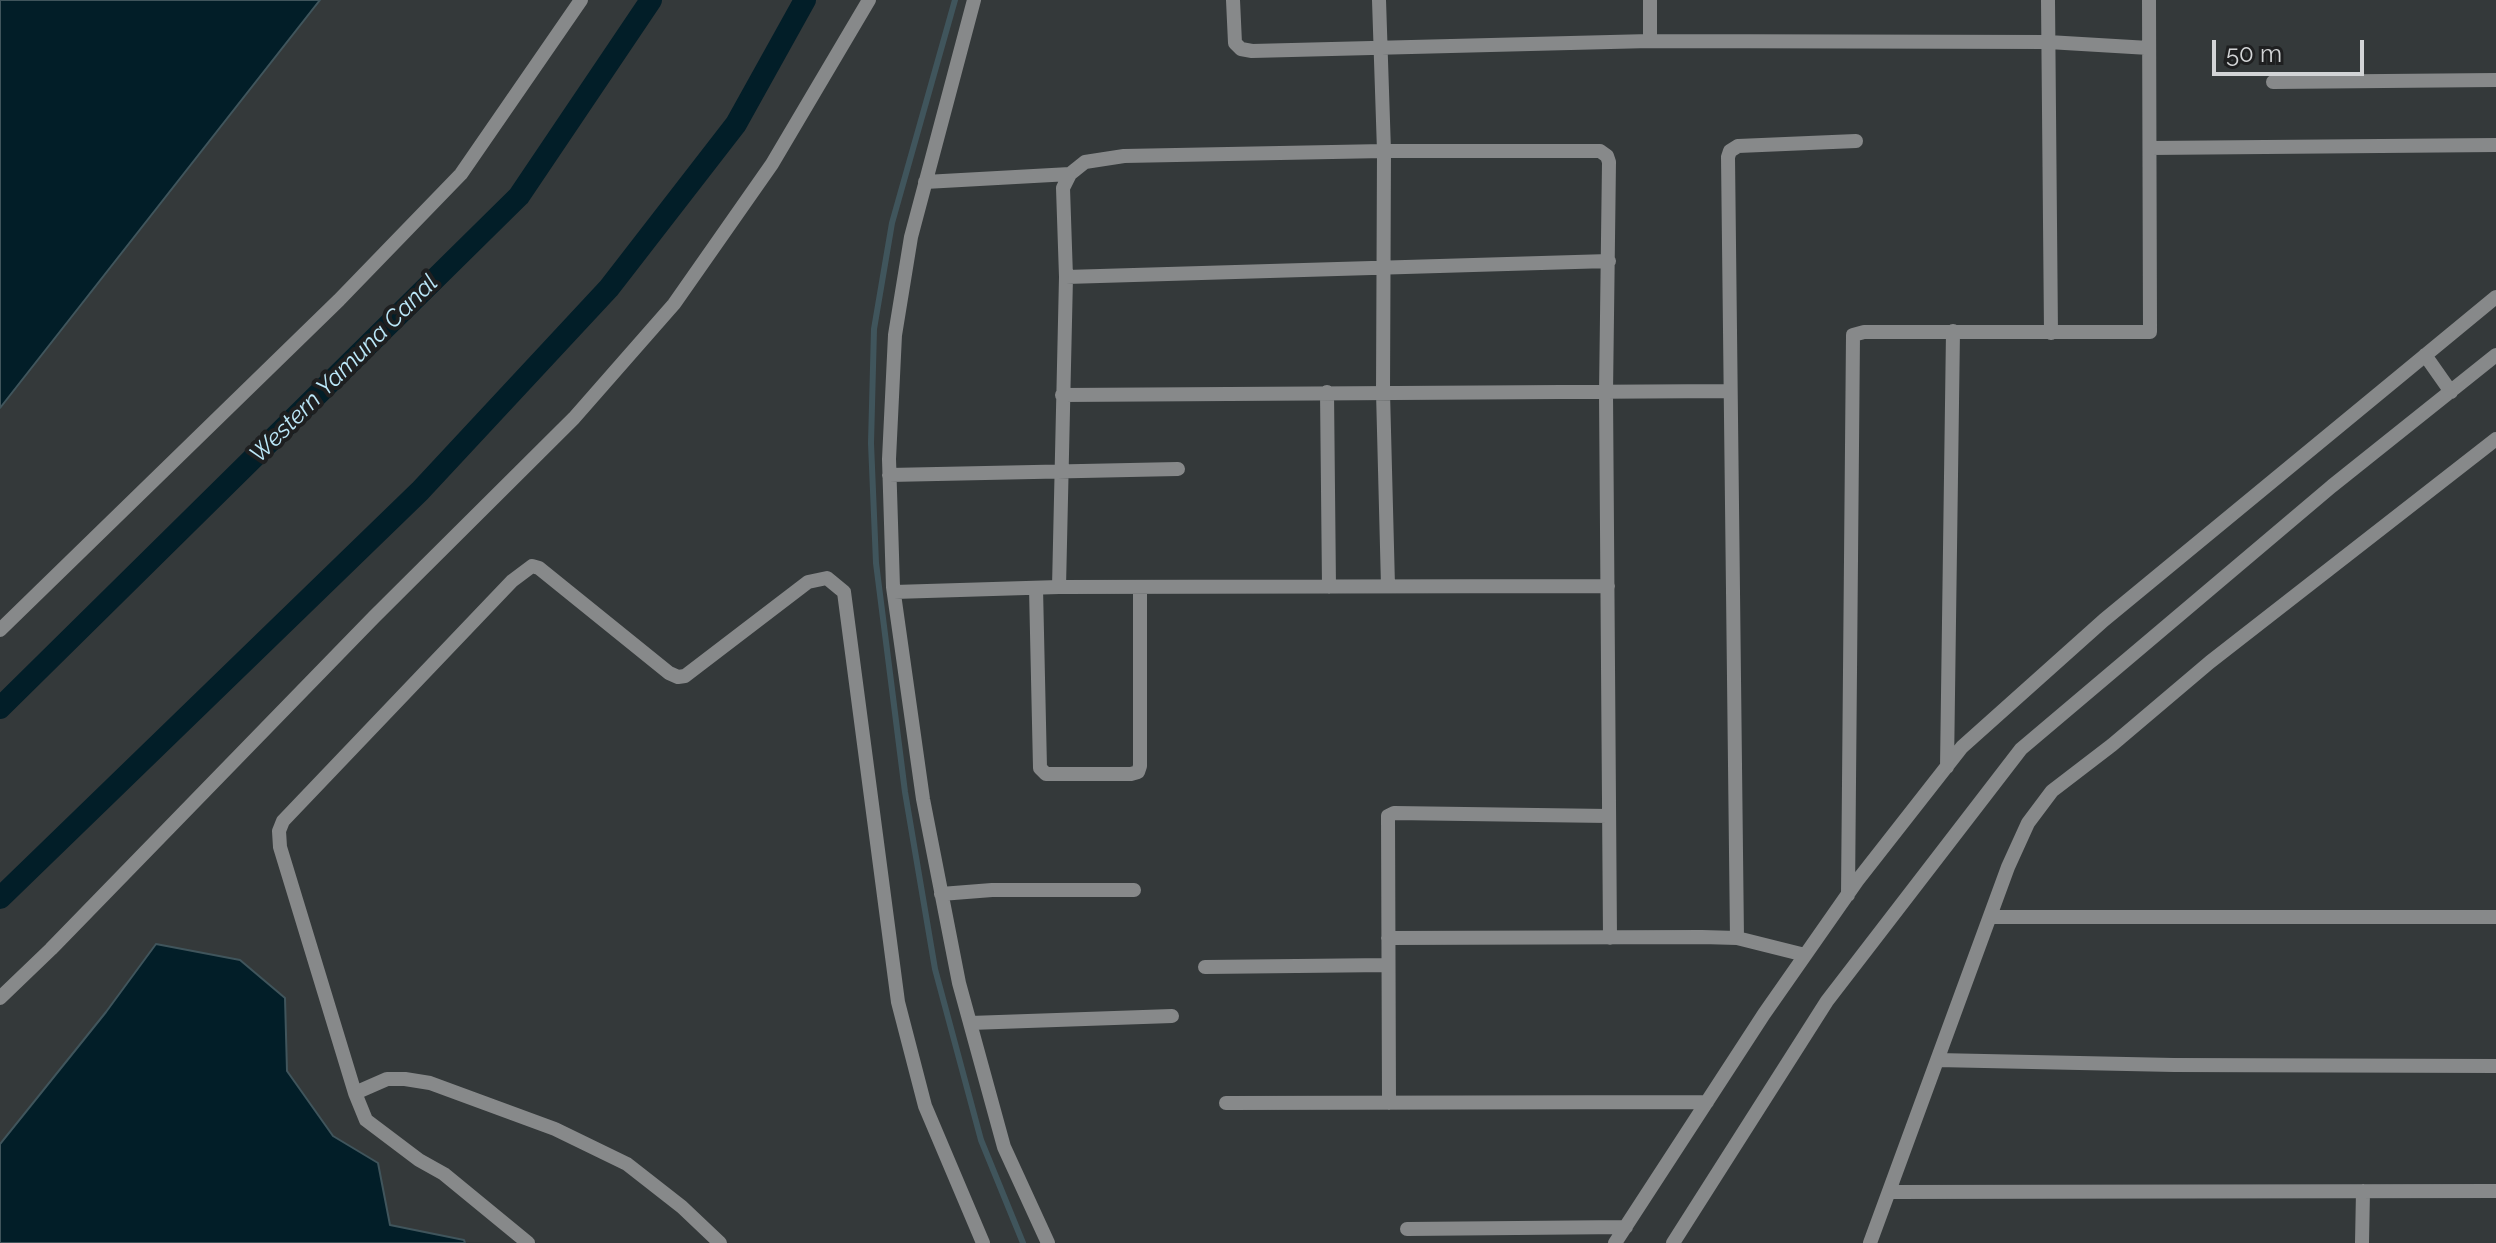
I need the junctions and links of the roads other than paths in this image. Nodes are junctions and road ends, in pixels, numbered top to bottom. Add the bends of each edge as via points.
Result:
1 (581, 0) edge
2 (869, 0) edge
3 (974, 0) edge
4 (1233, 0) edge
5 (1379, 0) edge
6 (1650, 0) edge
7 (2048, 0) edge
8 (2149, 0) edge
9 (1650, 41) junction
10 (2048, 42) junction
11 (1380, 46) junction
12 (2149, 48) junction
13 (2496, 80) edge
14 (2273, 82) dead end
15 (1856, 141) dead end
16 (2496, 145) edge
17 (2150, 148) junction
18 (1384, 151) junction
19 (1070, 174) junction
20 (925, 182) junction
21 (1609, 261) junction
22 (1384, 269) junction
23 (1066, 277) junction
24 (2496, 297) edge
25 (1953, 331) junction
26 (2051, 333) junction
27 (2425, 355) junction
28 (2490, 360) edge
29 (2496, 378) edge
30 (1729, 391) junction
31 (1327, 392) junction
32 (1383, 392) junction
33 (2451, 392) junction
34 (1606, 393) junction
35 (1062, 395) junction
36 (2496, 439) edge
37 (1178, 469) dead end
38 (1064, 470) junction
39 (889, 475) junction
40 (1388, 586) junction
41 (1608, 586) junction
42 (1059, 587) junction
43 (1140, 587) junction
44 (1329, 587) junction
45 (1036, 588) junction
46 (894, 592) junction
47 (0, 630) edge
48 (1947, 767) junction
49 (1608, 816) junction
50 (1134, 890) dead end
51 (941, 894) junction
52 (1848, 895) junction
53 (1990, 917) junction
54 (2496, 917) edge
55 (1388, 938) junction
56 (1610, 938) junction
57 (1737, 938) junction
58 (1805, 955) junction
59 (1388, 965) junction
60 (1205, 967) dead end
61 (0, 998) edge
62 (1172, 1016) dead end
63 (970, 1023) junction
64 (1937, 1060) junction
65 (2496, 1066) edge
66 (355, 1093) junction
67 (1707, 1102) junction
68 (1226, 1103) dead end
69 (1389, 1103) junction
70 (2363, 1191) junction
71 (2496, 1191) edge
72 (1889, 1192) junction
73 (1626, 1227) junction
74 (1407, 1229) dead end
75 (528, 1243) edge
76 (720, 1243) edge
77 (983, 1243) edge
78 (1048, 1243) edge
79 (1615, 1243) edge
80 (1673, 1243) edge
81 (1870, 1243) edge
82 (2362, 1243) edge

1 - 47 street via 461,174
2 - 61 street via 772,164 664,316 574,418
3 - 20 street
4 - 11 street via 1233,36 1241,49
5 - 11 street
6 - 9 street
7 - 10 street
8 - 12 street
9 - 10 street
9 - 11 street
10 - 12 street
10 - 26 street
11 - 18 street
12 - 17 street
13 - 14 street
15 - 30 street via 1738,146 1730,151
16 - 17 street
17 - 26 street via 2150,332
18 - 19 street via 1124,156 1085,162
18 - 21 street via 1600,151 1609,162
18 - 22 street
19 - 20 street
19 - 23 street via 1063,188
20 - 39 street via 895,335
21 - 22 street
21 - 34 street
22 - 23 street
22 - 32 street
23 - 35 street
24 - 27 street
25 - 26 street
25 - 48 street
25 - 52 street via 1864,332 1852,338
27 - 33 street
27 - 48 street via 2104,620 1962,747
28 - 29 street
28 - 33 street
30 - 34 street
30 - 57 street
31 - 32 street
31 - 35 street
31 - 44 street
32 - 34 street
32 - 40 street
33 - 80 street via 2021,749 1827,1001
34 - 41 street
35 - 38 street
36 - 53 street via 2052,791 2028,823
37 - 38 street
38 - 39 street
38 - 42 street
39 - 46 street
40 - 41 street
40 - 44 street
41 - 49 street
42 - 43 street
42 - 45 street
43 - 44 street
43 - 45 street via 1140,766 1131,774 1046,774 1040,768
45 - 46 street
46 - 51 street
48 - 52 street
49 - 55 street via 1388,816
49 - 56 street
50 - 51 street
51 - 63 street
52 - 58 street
53 - 54 street
53 - 64 street
55 - 56 street
55 - 59 street
56 - 57 street
57 - 58 street
58 - 67 street
59 - 60 street
59 - 69 street
62 - 63 street
63 - 78 street via 1004,1147
64 - 65 street
64 - 72 street
66 - 75 street via 366,1120 444,1174
66 - 76 street via 387,1079 418,1081 555,1129 627,1164
66 - 77 street via 280,847 283,821 527,568 539,568 678,677 808,582 827,578 844,592 847,608 898,1002 925,1106
67 - 69 street
67 - 73 street
68 - 69 street
70 - 71 street
70 - 72 street
70 - 82 street
72 - 81 street
73 - 74 street
73 - 79 street

